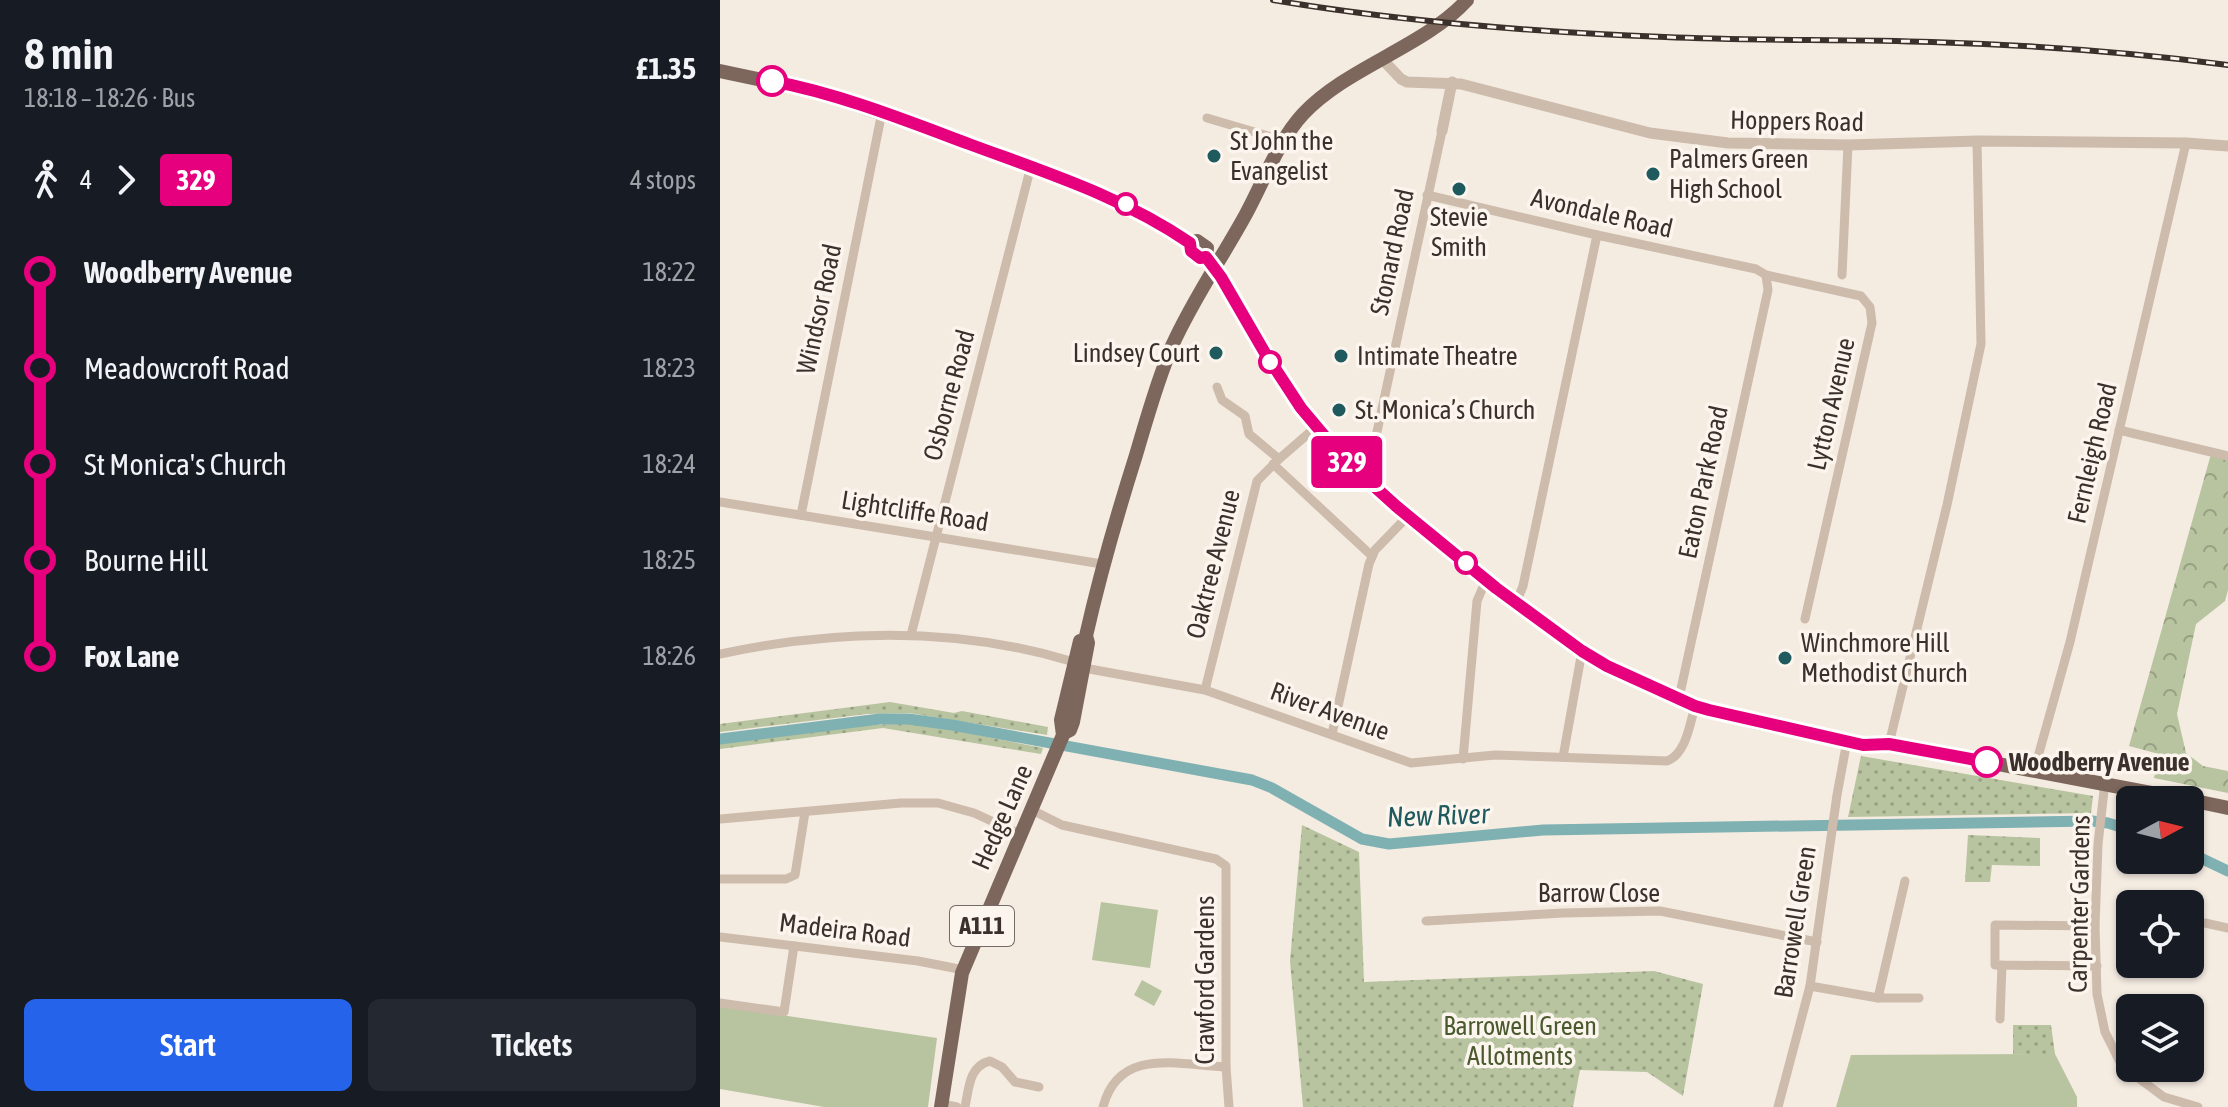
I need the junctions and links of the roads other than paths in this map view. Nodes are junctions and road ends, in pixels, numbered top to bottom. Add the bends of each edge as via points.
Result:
1 (1467, 0) edge
2 (1382, 59) junction
3 (720, 71) edge
4 (1452, 82) junction
5 (882, 112) junction
6 (1207, 118) dead end
7 (1442, 131) joint
8 (1285, 141) junction
9 (1977, 141) junction
10 (2186, 143) junction
11 (1848, 145) junction
12 (2228, 146) edge
13 (1031, 166) junction
14 (1427, 195) junction
15 (1597, 235) junction
16 (1210, 262) junction
17 (1766, 275) junction
18 (1842, 275) dead end
19 (1217, 387) dead end
20 (1316, 427) junction
21 (2119, 430) junction
22 (2228, 456) edge
23 (1276, 461) junction
24 (1363, 477) junction
25 (720, 502) edge
26 (801, 515) junction
27 (1408, 516) junction
28 (934, 535) junction
29 (1372, 556) junction
30 (1102, 564) junction
31 (1486, 580) junction
32 (1516, 603) junction
33 (1805, 619) dead end
34 (911, 635) junction
35 (1582, 651) junction
36 (720, 654) edge
37 (1079, 665) junction
38 (1205, 690) junction
39 (1679, 698) junction
40 (1695, 706) junction
41 (1332, 734) junction
42 (1847, 741) junction
43 (1889, 744) junction
44 (1563, 757) junction
45 (1463, 759) junction
46 (2034, 771) junction
47 (2105, 782) junction
48 (2124, 786) edge
49 (2204, 803) edge
50 (2228, 808) edge
51 (1032, 810) junction
52 (805, 812) junction
53 (720, 819) edge
54 (1020, 834) junction
55 (720, 879) edge
56 (1905, 881) dead end
57 (1426, 921) dead end
58 (2205, 923) dead end
59 (2095, 926) junction
60 (2228, 928) edge
61 (720, 937) edge
62 (1817, 942) junction
63 (794, 946) junction
64 (2002, 965) junction
65 (2097, 966) junction
66 (964, 970) junction
67 (1810, 986) junction
68 (1878, 998) junction
69 (1919, 998) dead end
70 (720, 1003) edge
71 (2000, 1019) dead end
72 (1226, 1067) junction
73 (1039, 1087) dead end
74 (2165, 1102) edge
75 (947, 1106) edge
76 (965, 1107) edge
77 (1103, 1107) edge
78 (1229, 1107) edge
79 (1778, 1107) edge
80 (2198, 1107) edge

1 - 2 main road, A111
2 - 4 street, Hoppers Road via 1407,82
2 - 8 main road, A111 via 1303,114
3 - 5 main road
4 - 7 street, Stonard Road
4 - 11 street, Hoppers Road via 1693,140
5 - 13 main road
5 - 26 street, Windsor Road
6 - 8 street
7 - 14 street, Stonard Road
8 - 16 main road, A111
9 - 10 street, Hoppers Road
9 - 11 street, Hoppers Road
9 - 43 street via 1981,344
10 - 12 street, Hoppers Road
10 - 21 street, Fernleigh Road
11 - 18 street
13 - 16 main road via 1129,205 1190,243 1196,256
13 - 28 street, Osborne Road
14 - 15 street, Avondale Road
14 - 24 street, Stonard Road
15 - 17 street, Avondale Road
15 - 32 street
16 - 20 main road
16 - 30 main road, Hedge Lane / A111 via 1161,374
17 - 33 street, Lytton Avenue via 1861,296 1872,315
17 - 39 street, Eaton Park Road via 1768,290
19 - 23 street via 1222,400 1245,416 1249,434
20 - 23 street, Oaktree Avenue
20 - 24 main road
21 - 22 street
21 - 46 street, Fernleigh Road
23 - 29 street
23 - 38 street, Oaktree Avenue via 1257,481
24 - 27 main road
25 - 26 street, Lightcliffe Road
26 - 28 street, Lightcliffe Road
27 - 29 street
27 - 31 main road
28 - 30 street, Lightcliffe Road
28 - 34 street, Osborne Road
29 - 41 street
30 - 37 main road, Hedge Lane / A111
31 - 32 main road
31 - 45 street via 1477,601
32 - 35 main road
34 - 36 street, River Avenue via 857,634
34 - 37 street, River Avenue via 1003,643
35 - 39 main road
35 - 44 street
37 - 38 street, River Avenue
37 - 51 main road, Hedge Lane / A111 via 1073,722
38 - 41 street, River Avenue
39 - 40 main road
40 - 42 main road
40 - 44 street, River Avenue via 1673,759
41 - 45 street, River Avenue via 1411,763
42 - 43 main road
42 - 62 street, Barrowell Green
43 - 46 main road
44 - 45 street, River Avenue
46 - 47 main road
47 - 48 main road
47 - 59 street, Carpenter Gardens
49 - 50 main road
51 - 54 main road, Hedge Lane / A111
51 - 72 street, Crawford Gardens via 1062,825 1216,859 1226,866
52 - 53 street
52 - 54 street via 938,803
52 - 55 street via 795,875
54 - 66 main road, Hedge Lane / A111
56 - 68 street
57 - 62 street, Barrow Close via 1660,911
58 - 60 street
59 - 64 street via 1995,925 1995,965
59 - 65 street, Carpenter Gardens
61 - 63 street, Madeira Road
62 - 67 street, Barrowell Green
63 - 66 street, Madeira Road
63 - 70 street via 784,1012
64 - 65 street
64 - 71 street
65 - 74 street, Carpenter Gardens via 2105,1032 2122,1066
66 - 75 main road, Hedge Lane / A111
67 - 68 street
67 - 79 street, Barrowell Green
68 - 69 street
72 - 77 street via 1150,1062 1128,1070 1114,1083
72 - 78 street, Crawford Gardens
73 - 76 street via 1015,1082 990,1061 973,1071
74 - 80 street, Carpenter Gardens

